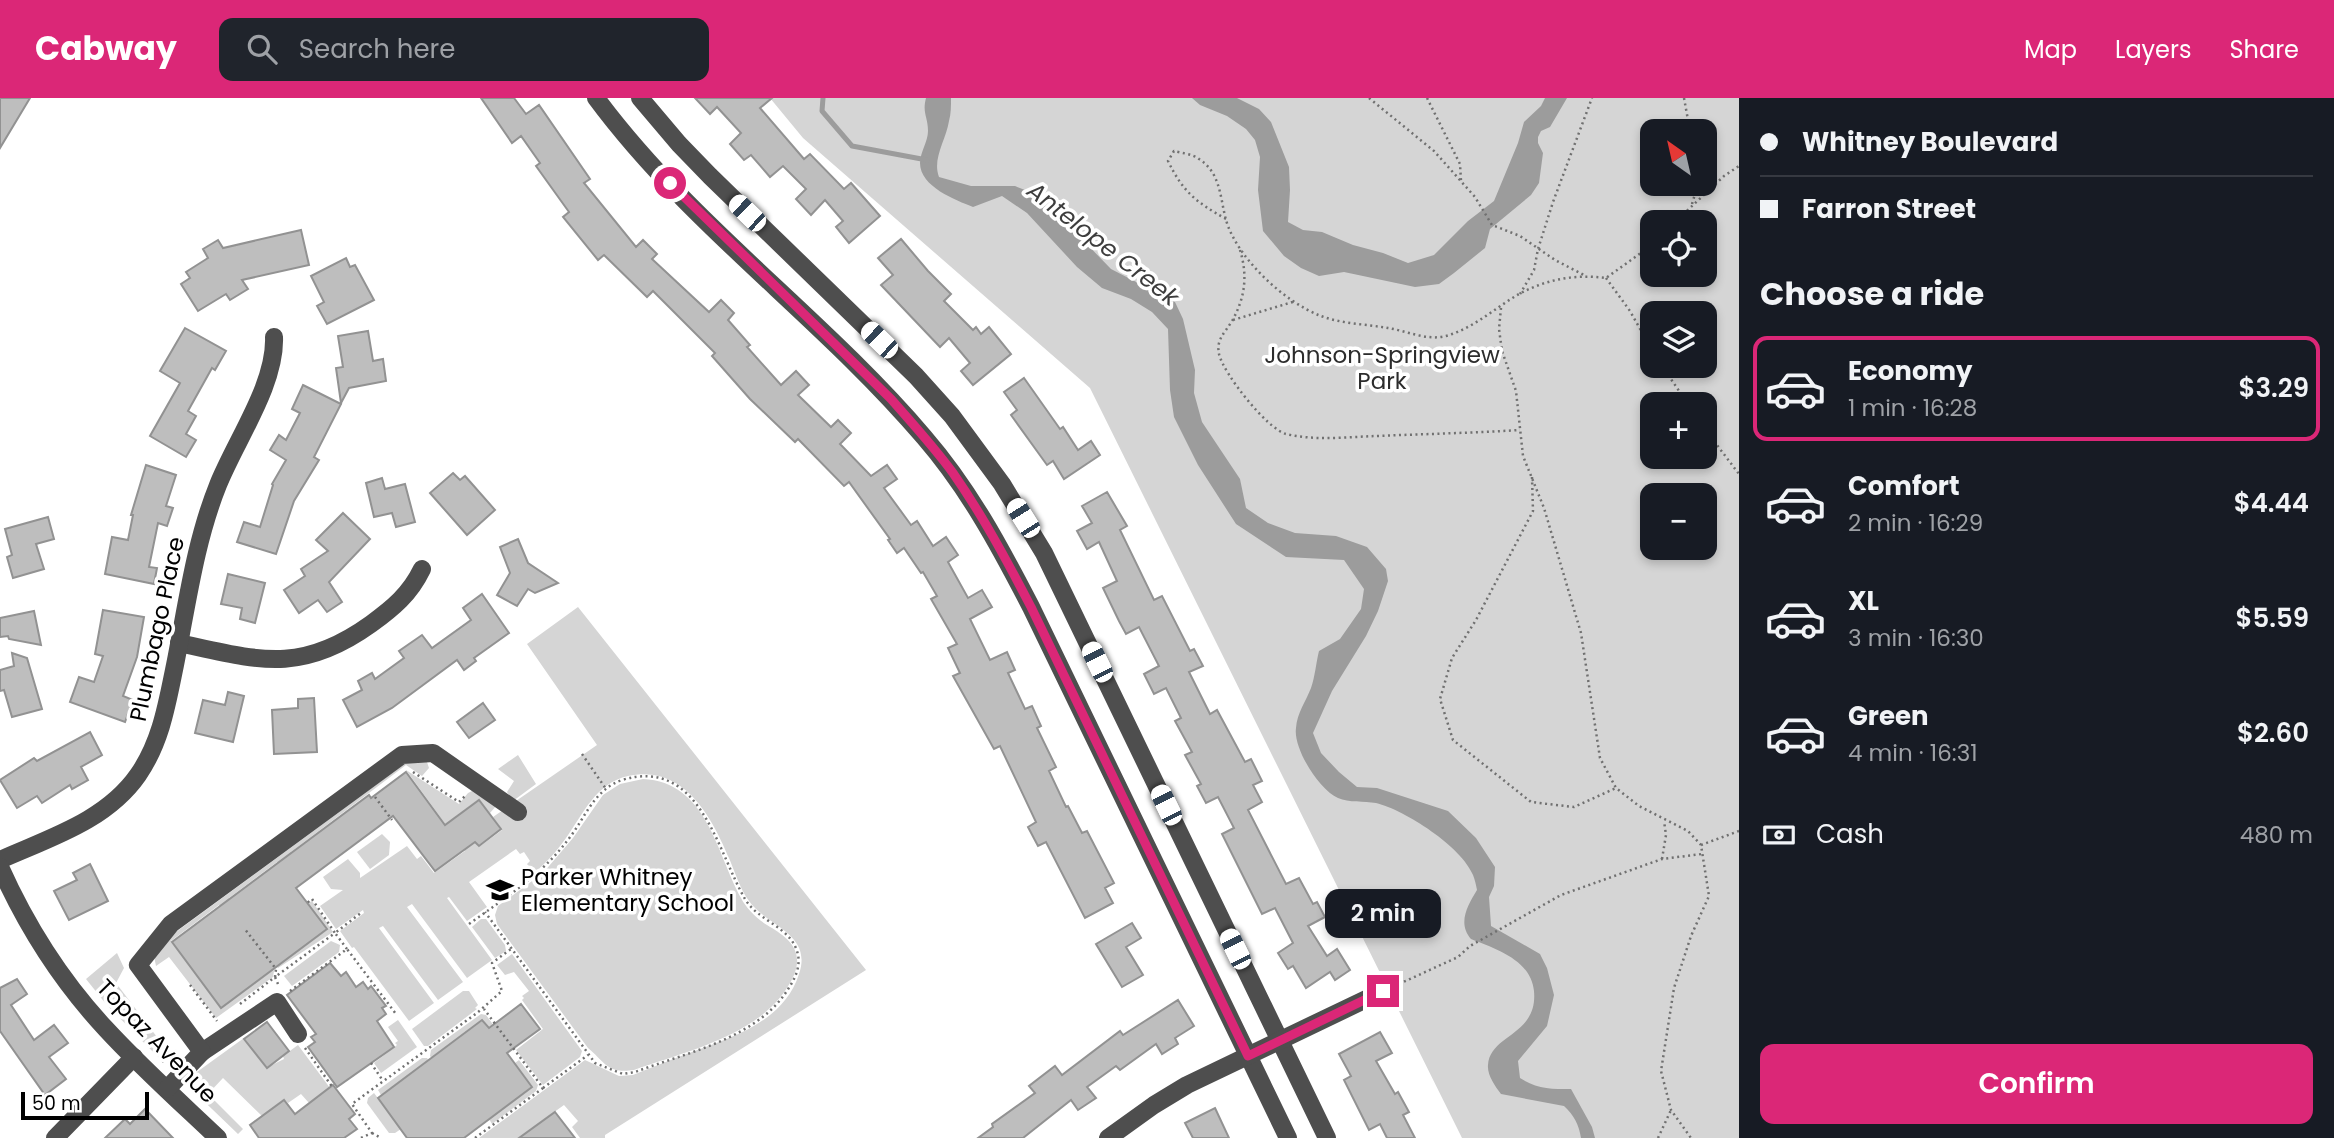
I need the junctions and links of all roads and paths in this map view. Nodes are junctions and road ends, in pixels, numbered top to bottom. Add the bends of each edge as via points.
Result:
1 (596, 98) edge
2 (640, 98) edge
3 (1369, 98) edge
4 (1427, 98) edge
5 (1592, 98) edge
6 (1684, 98) edge
7 (1688, 119) edge
8 (1739, 166) edge
9 (1462, 182) junction
10 (1694, 196) edge
11 (1691, 206) junction
12 (1687, 210) edge
13 (1226, 219) junction
14 (1238, 244) junction
15 (1538, 249) junction
16 (1640, 254) edge
17 (1584, 275) junction
18 (1606, 278) junction
19 (1520, 294) junction
20 (1296, 302) junction
21 (1501, 308) junction
22 (1233, 320) junction
23 (1640, 329) edge
24 (274, 337) dead end
25 (1520, 430) junction
26 (1717, 445) edge
27 (1531, 474) junction
28 (1739, 474) edge
29 (422, 569) dead end
30 (179, 643) junction
31 (582, 754) dead end
32 (406, 768) dead end
33 (475, 782) junction
34 (1616, 788) junction
35 (606, 789) junction
36 (372, 793) dead end
37 (518, 812) dead end
38 (392, 820) dead end
39 (1664, 820) junction
40 (1739, 831) edge
41 (1701, 845) junction
42 (1702, 854) junction
43 (1662, 859) junction
44 (0, 860) edge
45 (0, 867) edge
46 (307, 903) dead end
47 (362, 912) dead end
48 (485, 912) junction
49 (469, 923) dead end
50 (244, 928) dead end
51 (335, 933) junction
52 (347, 949) junction
53 (511, 949) junction
54 (275, 977) junction
55 (190, 985) dead end
56 (1383, 991) joint
57 (284, 994) dead end
58 (483, 1008) junction
59 (233, 1009) dead end
60 (396, 1014) dead end
61 (225, 1015) dead end
62 (216, 1021) junction
63 (298, 1034) dead end
64 (1280, 1041) junction
65 (197, 1045) junction
66 (588, 1054) junction
67 (1248, 1056) junction
68 (134, 1057) junction
69 (162, 1062) dead end
70 (371, 1063) dead end
71 (383, 1082) junction
72 (542, 1088) junction
73 (167, 1089) junction
74 (1671, 1110) junction
75 (372, 1133) junction
76 (55, 1138) edge
77 (218, 1138) edge
78 (361, 1138) edge
79 (381, 1138) edge
80 (475, 1138) edge
81 (1108, 1138) edge
82 (1288, 1138) edge
83 (1327, 1138) edge
84 (1658, 1138) edge
85 (1691, 1138) edge

1 - 67 street via 685,200 891,399 966,492 1031,607
2 - 64 street via 710,176 916,376 1002,484 1050,566
3 - 9 path via 1434,151
4 - 9 path via 1460,164
5 - 15 path
6 - 7 path
8 - 11 path
9 - 15 path via 1492,225
10 - 11 path
11 - 12 path
13 - 13 path via 1215,176 1199,158 1174,151 1168,161 1180,185 1198,203
13 - 14 path
14 - 20 path via 1268,280
14 - 22 path via 1246,275
15 - 17 path
15 - 19 path via 1534,270
16 - 18 path
17 - 18 path
17 - 19 path via 1552,280
18 - 23 path
19 - 21 path
20 - 21 path via 1331,319 1443,337
20 - 22 path
21 - 25 path via 1502,351 1514,382
22 - 25 path via 1221,336 1220,358 1258,412 1283,433 1341,438
24 - 30 street, Plumbago Place via 269,375 207,515
25 - 27 path
26 - 28 path
27 - 34 path via 1581,633 1600,758
27 - 34 path via 1533,511 1452,658 1440,699 1453,740 1531,802 1574,807
29 - 30 street via 395,607 337,646 316,654 288,660 255,659
30 - 44 street, Plumbago Place via 158,739 137,777 94,817
31 - 35 path
32 - 33 path via 459,802
33 - 37 street
33 - 65 street via 433,753 402,755 171,924 138,965
34 - 39 path
35 - 48 path via 595,797 541,872
35 - 66 path via 647,776 689,794 708,821 748,904 790,937 798,969 773,1008 726,1039 623,1074 596,1063
36 - 38 path
39 - 41 path via 1688,831
39 - 43 path via 1667,835
40 - 41 path
41 - 42 path
42 - 43 path
42 - 74 path via 1709,895 1674,988 1661,1071
43 - 56 path via 1562,895 1458,957
45 - 68 street, Topaz Avenue via 37,937 70,985
46 - 51 path via 312,899
47 - 51 path
48 - 49 path
48 - 53 path
50 - 54 path via 276,969
51 - 52 path
51 - 54 path
52 - 57 path
52 - 60 path
53 - 58 path via 492,963 502,991
53 - 66 path
54 - 59 path
55 - 62 path
56 - 64 street
58 - 71 path
58 - 72 path
61 - 62 path
62 - 65 path
63 - 65 street via 277,1002
64 - 67 street
64 - 83 street
65 - 69 path
65 - 73 street
66 - 72 path
67 - 81 street via 1187,1085
67 - 82 street
68 - 73 street, Topaz Avenue
68 - 76 street
70 - 71 path
71 - 75 path via 352,1104
72 - 80 path
73 - 77 street, Topaz Avenue
74 - 84 path
74 - 85 path
75 - 78 path
75 - 79 path

